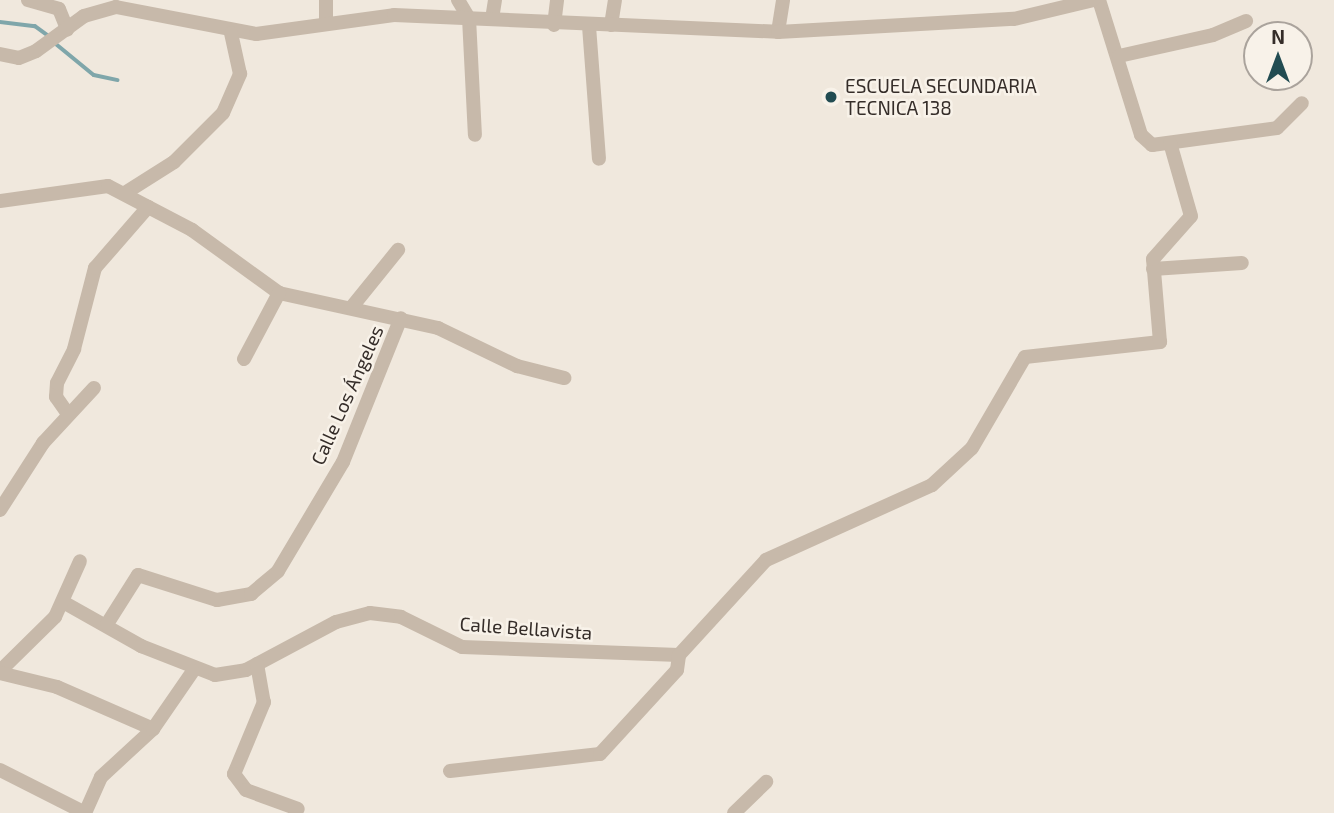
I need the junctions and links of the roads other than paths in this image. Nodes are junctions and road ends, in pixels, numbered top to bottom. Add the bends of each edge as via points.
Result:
1 (28, 0) edge
2 (326, 0) edge
3 (458, 0) edge
4 (495, 0) edge
5 (557, 0) edge
6 (615, 0) edge
7 (783, 0) edge
8 (1093, 0) edge
9 (1099, 0) edge
10 (59, 5) edge
11 (469, 18) junction
12 (492, 19) junction
13 (326, 20) junction
14 (1243, 22) edge
15 (554, 25) junction
16 (611, 25) junction
17 (589, 26) junction
18 (67, 29) junction
19 (778, 32) junction
20 (231, 33) junction
21 (0, 54) edge
22 (1119, 56) junction
23 (1302, 103) dead end
24 (475, 135) dead end
25 (1170, 144) junction
26 (599, 159) dead end
27 (125, 193) junction
28 (0, 201) edge
29 (148, 207) junction
30 (398, 250) dead end
31 (1242, 263) dead end
32 (1153, 270) junction
33 (279, 293) junction
34 (351, 308) junction
35 (401, 318) junction
36 (244, 359) dead end
37 (564, 378) dead end
38 (94, 388) dead end
39 (68, 414) junction
40 (0, 478) edge
41 (15, 486) junction
42 (0, 510) edge
43 (80, 561) dead end
44 (63, 602) junction
45 (107, 624) junction
46 (679, 655) junction
47 (257, 664) junction
48 (193, 671) junction
49 (0, 672) edge
50 (153, 729) junction
51 (0, 770) edge
52 (450, 771) dead end
53 (766, 782) dead end
54 (298, 809) dead end
55 (85, 813) edge
56 (734, 813) edge

1 - 10 street
2 - 13 street
3 - 11 street
4 - 12 street
5 - 15 street
6 - 16 street
7 - 19 street
8 - 19 street via 1014,19 910,30
9 - 22 street
10 - 18 street
11 - 12 street
11 - 13 street
11 - 24 street
12 - 15 street
13 - 20 street via 287,31
14 - 22 street via 1213,35
15 - 17 street
16 - 17 street
16 - 19 street
17 - 26 street
18 - 20 street via 99,8 116,8
18 - 21 street via 19,58
20 - 27 street via 240,74 223,113 174,162
22 - 25 street via 1141,135 1152,145
23 - 25 street via 1277,128
25 - 32 street via 1191,216 1157,250
27 - 28 street via 97,185
27 - 29 street
29 - 33 street
29 - 39 street via 95,268 74,349 57,383 56,397
30 - 34 street
31 - 32 street
32 - 46 street via 1160,342 1025,358 972,448 932,485 789,545 765,560
33 - 34 street
33 - 36 street
34 - 35 street
35 - 37 street via 439,328 517,366
35 - 45 street, Calle Los Ángeles via 343,462 278,571 251,594 217,600 172,591 138,575
38 - 39 street
39 - 41 street
40 - 41 street
41 - 42 street
43 - 44 street
44 - 45 street, Calle Bellavista
44 - 49 street
45 - 48 street, Calle Bellavista
46 - 47 street, Calle Bellavista via 462,647 401,617 370,612 336,622
46 - 52 street via 677,670 600,754
47 - 48 street, Calle Bellavista via 230,675
47 - 54 street via 264,702 235,766 237,782
48 - 50 street
49 - 50 street via 57,687
50 - 55 street via 100,777
51 - 55 street
53 - 56 street

